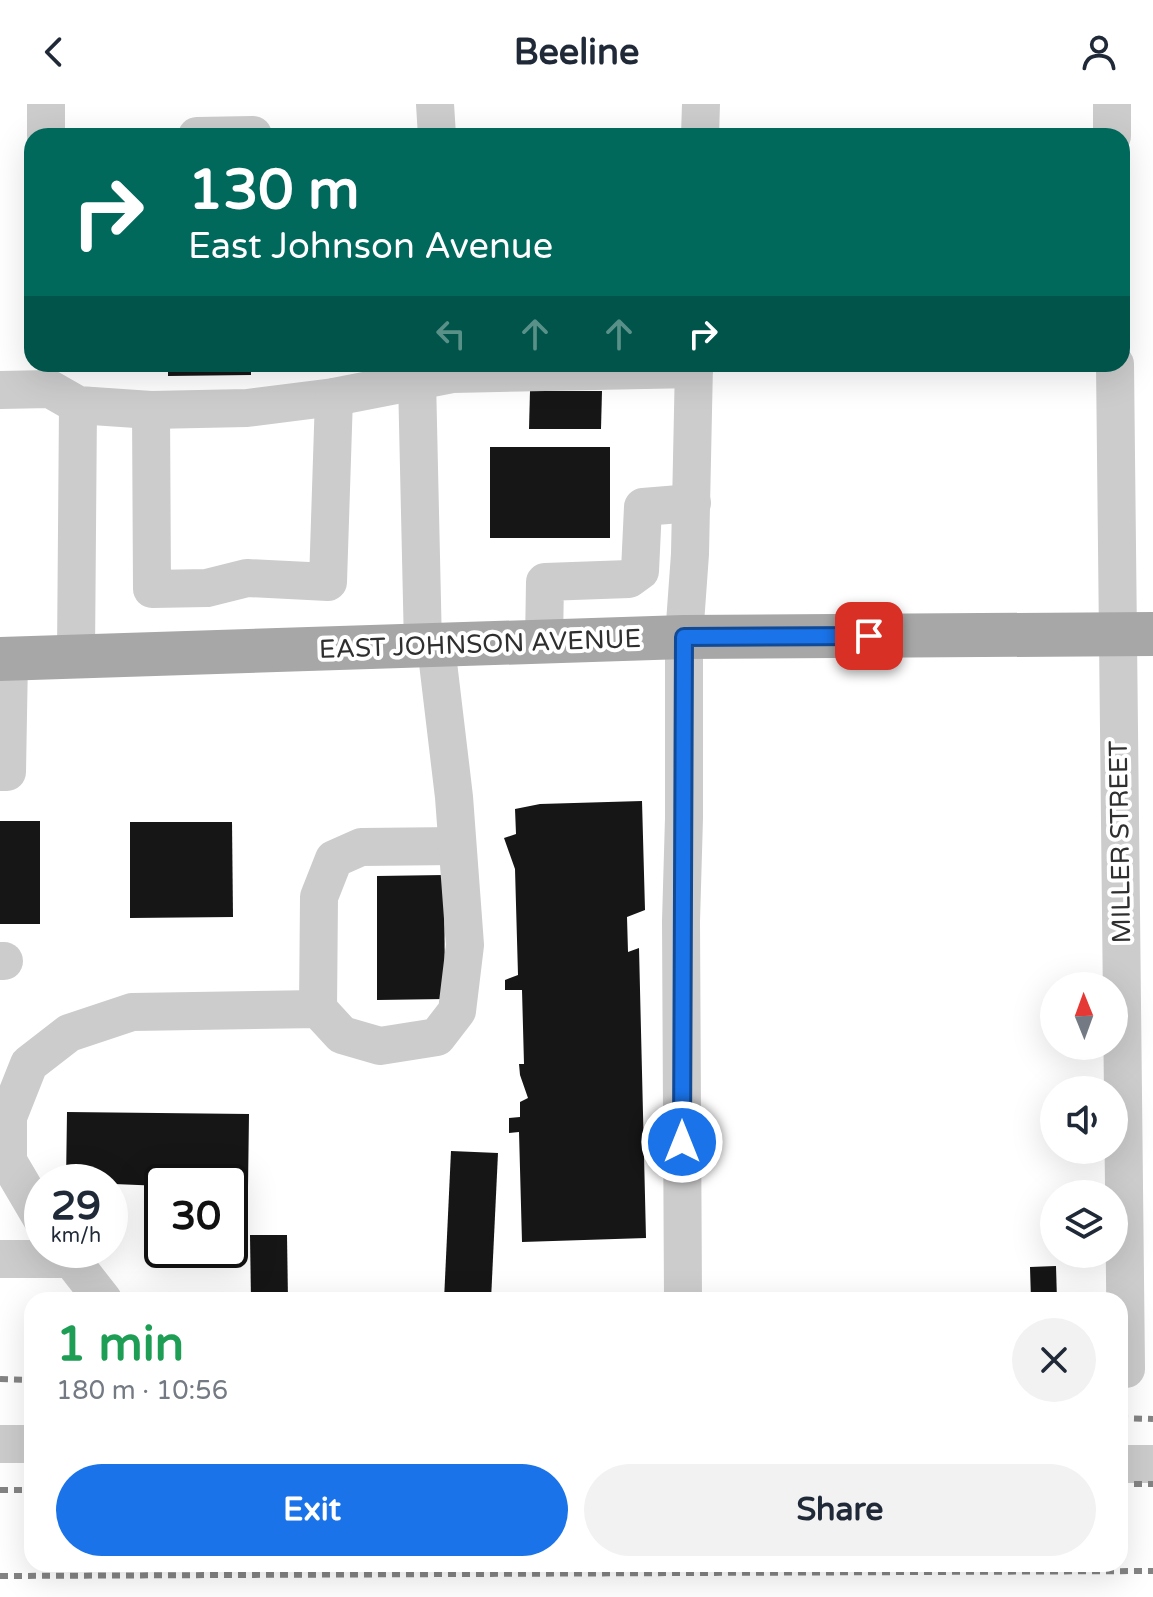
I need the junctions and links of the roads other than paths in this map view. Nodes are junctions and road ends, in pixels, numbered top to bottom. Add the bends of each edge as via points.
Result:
1 (46, 104) edge
2 (435, 104) edge
3 (701, 104) edge
4 (1112, 104) edge
5 (46, 128) edge
6 (436, 128) edge
7 (700, 128) edge
8 (1112, 128) edge
9 (499, 372) edge
10 (694, 372) edge
11 (1116, 372) edge
12 (432, 373) edge
13 (59, 386) edge
14 (0, 390) edge
15 (334, 397) junction
16 (151, 410) junction
17 (692, 503) junction
18 (1135, 633) edge
19 (684, 637) junction
20 (544, 642) junction
21 (430, 646) junction
22 (76, 655) junction
23 (4, 659) edge
24 (0, 772) edge
25 (457, 846) junction
26 (318, 1009) junction
27 (24, 1188) edge
28 (24, 1258) edge
29 (0, 1259) edge
30 (77, 1268) edge
31 (97, 1292) edge
32 (683, 1292) edge
33 (1133, 1369) edge
34 (0, 1444) edge
35 (24, 1444) edge
36 (1128, 1464) edge
37 (1153, 1464) edge

1 - 5 street
2 - 6 street
3 - 7 street
4 - 8 street
9 - 12 street
10 - 17 street
11 - 18 street, MILLER STREET
12 - 15 street
12 - 21 street
13 - 14 street
13 - 16 street
13 - 22 street
15 - 16 street via 247,408
15 - 16 street via 328,582 247,578 207,588 152,589
17 - 19 street
17 - 20 street via 643,507 640,571 629,579 545,582
18 - 19 main road, EAST JOHNSON AVENUE
18 - 33 street, MILLER STREET
19 - 20 main road, EAST JOHNSON AVENUE
19 - 32 street
20 - 21 main road, EAST JOHNSON AVENUE
21 - 22 main road, EAST JOHNSON AVENUE
21 - 25 street
22 - 23 main road, EAST JOHNSON AVENUE
23 - 24 street via 7,772
25 - 26 street via 361,847 334,859 319,897
25 - 26 street via 465,945 457,1011 437,1037 380,1046 342,1035
26 - 27 street via 132,1012 69,1033 29,1064 8,1117 8,1161
28 - 29 street
30 - 31 street
34 - 35 street
36 - 37 street

